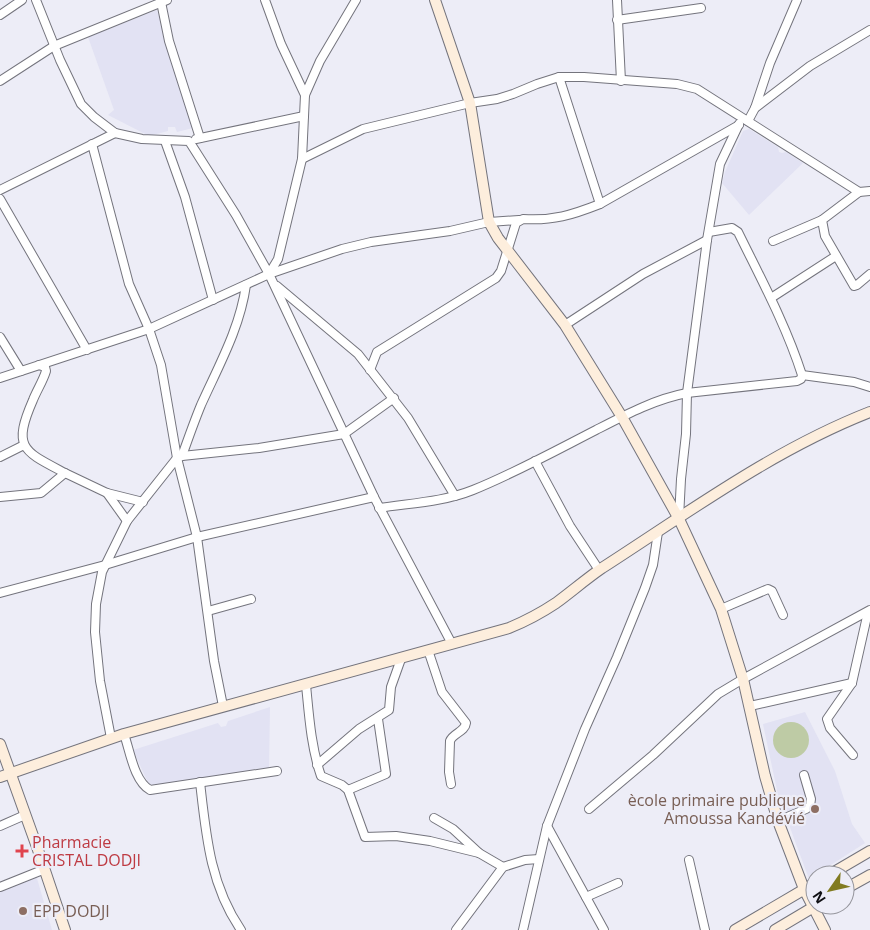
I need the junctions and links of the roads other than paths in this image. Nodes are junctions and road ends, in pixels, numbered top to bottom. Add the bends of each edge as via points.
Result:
1 (22, 0) edge
2 (36, 0) edge
3 (265, 0) edge
4 (356, 0) edge
5 (435, 0) edge
6 (617, 0) edge
7 (796, 0) edge
8 (164, 1) edge
9 (701, 8) dead end
10 (0, 15) edge
11 (618, 20) junction
12 (870, 30) edge
13 (54, 46) junction
14 (559, 77) junction
15 (0, 81) edge
16 (621, 81) junction
17 (305, 95) junction
18 (470, 103) junction
19 (755, 108) junction
20 (304, 116) junction
21 (743, 121) junction
22 (115, 133) junction
23 (200, 138) junction
24 (165, 140) junction
25 (189, 141) junction
26 (92, 144) junction
27 (302, 159) junction
28 (0, 190) edge
29 (870, 191) edge
30 (860, 192) junction
31 (0, 200) edge
32 (600, 204) junction
33 (520, 220) junction
34 (822, 220) junction
35 (489, 222) junction
36 (708, 236) junction
37 (773, 241) dead end
38 (507, 249) junction
39 (836, 256) junction
40 (269, 274) junction
41 (870, 274) edge
42 (246, 285) junction
43 (275, 285) junction
44 (771, 298) junction
45 (213, 300) junction
46 (565, 325) junction
47 (150, 330) junction
48 (0, 337) edge
49 (87, 350) junction
50 (376, 352) junction
51 (358, 354) junction
52 (39, 364) junction
53 (370, 370) junction
54 (21, 371) junction
55 (802, 375) junction
56 (0, 378) edge
57 (870, 387) edge
58 (687, 393) junction
59 (394, 398) junction
60 (870, 412) edge
61 (622, 417) junction
62 (344, 434) junction
63 (24, 445) junction
64 (0, 457) edge
65 (180, 457) junction
66 (535, 461) junction
67 (66, 473) junction
68 (107, 493) junction
69 (454, 496) junction
70 (0, 497) edge
71 (374, 497) junction
72 (143, 502) junction
73 (379, 508) junction
74 (679, 519) junction
75 (127, 521) junction
76 (658, 532) junction
77 (197, 537) junction
78 (105, 565) junction
79 (599, 570) junction
80 (0, 593) edge
81 (251, 599) dead end
82 (721, 609) junction
83 (208, 611) junction
84 (869, 611) edge
85 (784, 615) dead end
86 (452, 644) junction
87 (428, 650) junction
88 (401, 659) junction
89 (743, 679) junction
90 (852, 683) junction
91 (306, 685) junction
92 (223, 706) junction
93 (750, 706) junction
94 (378, 719) junction
95 (124, 734) junction
96 (111, 738) junction
97 (0, 744) edge
98 (853, 756) dead end
99 (317, 765) junction
100 (277, 771) dead end
101 (11, 774) junction
102 (804, 775) dead end
103 (0, 777) edge
104 (200, 782) junction
105 (451, 784) dead end
106 (348, 790) junction
107 (589, 809) dead end
108 (25, 815) junction
109 (434, 818) dead end
110 (778, 821) junction
111 (0, 826) edge
112 (547, 826) junction
113 (870, 851) edge
114 (479, 853) junction
115 (539, 859) junction
116 (689, 860) dead end
117 (846, 865) edge
118 (503, 867) junction
119 (45, 869) junction
120 (870, 875) edge
121 (618, 883) dead end
122 (855, 883) edge
123 (0, 887) edge
124 (804, 889) joint
125 (586, 898) junction
126 (805, 912) edge
127 (819, 915) edge
128 (65, 930) edge
129 (241, 930) edge
130 (456, 930) edge
131 (523, 930) edge
132 (604, 930) edge
133 (705, 930) edge
134 (735, 930) edge
135 (775, 930) edge
136 (825, 930) edge

1 - 10 street
2 - 13 street
3 - 17 street
4 - 17 street via 320,61
5 - 18 street
6 - 11 street
7 - 19 street
8 - 13 street
8 - 23 street via 169,41
9 - 11 street
11 - 16 street
12 - 19 street via 810,66
13 - 15 street
13 - 22 street via 81,104
14 - 16 street
14 - 18 street via 497,99
14 - 32 street
16 - 21 street via 690,86
17 - 20 street
18 - 27 street via 363,129
18 - 35 street
19 - 21 street
20 - 23 street
20 - 27 street
21 - 30 street
21 - 32 street
21 - 36 street via 720,164
22 - 24 street
22 - 26 street
23 - 25 street
24 - 25 street
24 - 45 street via 185,197
25 - 40 street via 236,214
26 - 28 street
26 - 47 street via 130,284
27 - 40 street via 278,259
29 - 30 street
30 - 34 street
31 - 49 street
32 - 33 street via 548,220
33 - 35 street
33 - 38 street
34 - 37 street
34 - 39 street
35 - 38 street
35 - 40 street via 358,245
36 - 44 street via 735,228
36 - 46 street
36 - 58 street
38 - 46 street
38 - 50 street via 496,278
39 - 41 street via 854,286
39 - 44 street
40 - 42 street
40 - 43 street
42 - 45 street
42 - 65 street via 244,302 226,352
43 - 51 street
43 - 62 street
44 - 55 street
45 - 47 street
46 - 61 street
47 - 49 street
47 - 65 street via 161,365
48 - 54 street
49 - 52 street
50 - 51 street
50 - 53 street
51 - 53 street
52 - 54 street
52 - 63 street via 46,371 26,419 22,436
53 - 59 street
54 - 56 street
55 - 57 street
55 - 58 street via 798,381
58 - 61 street
58 - 74 street
59 - 62 street
59 - 69 street
60 - 74 street via 788,450 726,486
61 - 66 street
61 - 74 street
62 - 65 street
62 - 71 street
63 - 64 street
63 - 67 street via 42,461
65 - 72 street
65 - 77 street
66 - 69 street
66 - 79 street via 570,526
67 - 68 street
67 - 70 street via 41,493
68 - 72 street
68 - 75 street
69 - 73 street
71 - 73 street
71 - 77 street
72 - 75 street
73 - 86 street
74 - 76 street
74 - 82 street
75 - 78 street
76 - 79 street
76 - 112 street via 653,565 645,588
77 - 78 street
77 - 83 street
78 - 80 street
78 - 96 street via 96,604 95,632
79 - 86 street via 556,603 525,621 494,634
81 - 83 street
82 - 85 street via 768,589
82 - 89 street
83 - 92 street
84 - 89 street
84 - 90 street
86 - 87 street
87 - 88 street
87 - 105 street via 442,692 466,723 450,741
88 - 91 street
88 - 94 street via 391,687 391,707
89 - 93 street
89 - 107 street via 718,694
90 - 93 street
90 - 98 street via 827,718 830,728
91 - 92 street
91 - 99 street
92 - 95 street
93 - 110 street
94 - 99 street via 359,729
94 - 106 street via 386,774
95 - 96 street
95 - 104 street via 143,786 150,790
96 - 101 street
97 - 101 street
99 - 106 street via 321,776
100 - 104 street
101 - 103 street
101 - 108 street
102 - 110 street via 810,806
104 - 129 street via 208,850 223,899
106 - 114 street via 365,837 409,837
108 - 111 street
108 - 119 street
109 - 114 street via 453,829
110 - 124 street
112 - 115 street
112 - 125 street
113 - 117 street
114 - 118 street
115 - 118 street
115 - 131 street
116 - 133 street
118 - 130 street
119 - 123 street
119 - 128 street
120 - 122 street
121 - 125 street
124 - 134 street
125 - 132 street
126 - 135 street
127 - 136 street

